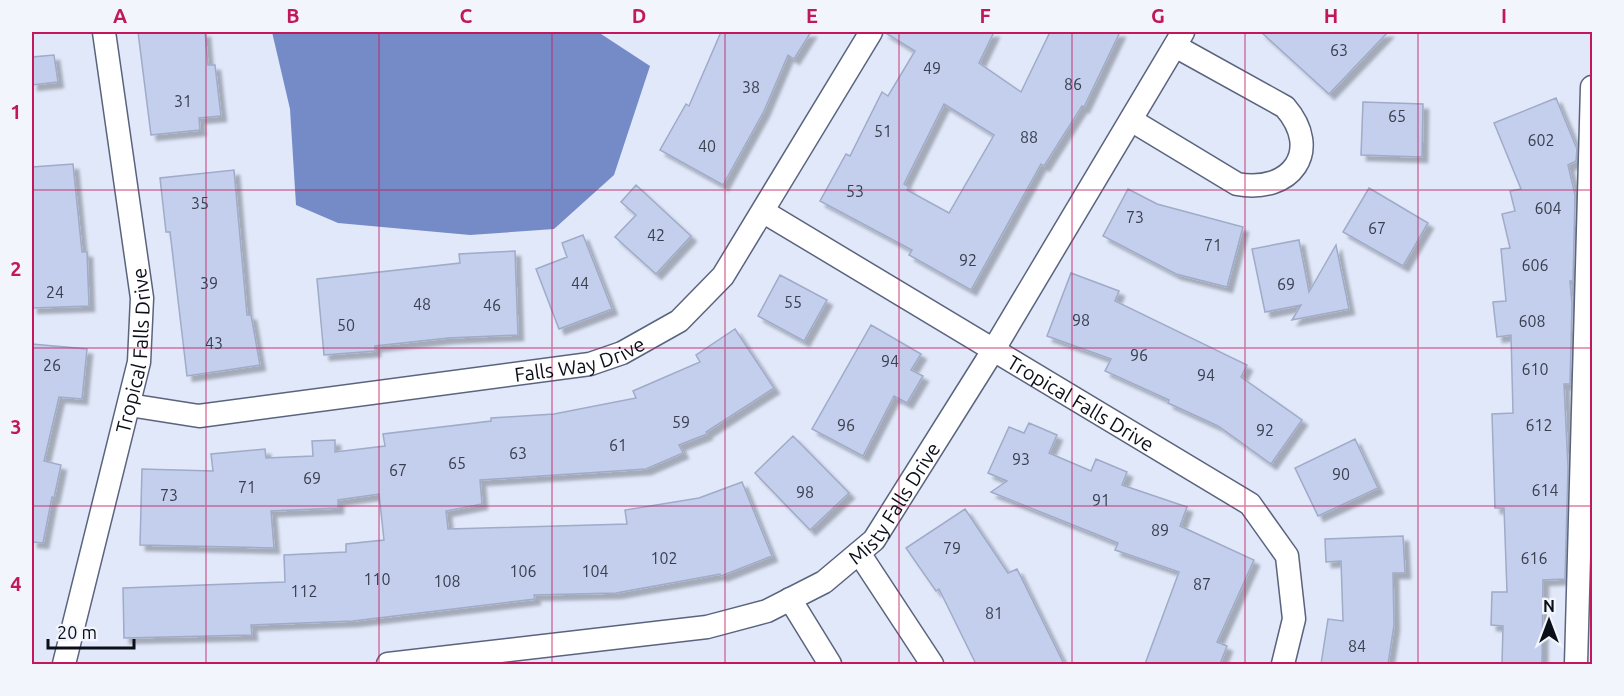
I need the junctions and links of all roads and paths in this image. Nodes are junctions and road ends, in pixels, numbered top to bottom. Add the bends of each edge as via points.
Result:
1 (104, 32) edge
2 (871, 32) edge
3 (1179, 39) edge
4 (1593, 87) edge
5 (1131, 120) junction
6 (764, 212) junction
7 (1590, 239) edge
8 (994, 349) junction
9 (129, 405) junction
10 (858, 553) junction
11 (790, 599) junction
12 (64, 664) edge
13 (388, 664) edge
14 (830, 664) edge
15 (932, 664) edge
16 (1283, 664) edge
17 (1576, 664) edge

1 - 9 street, Tropical Falls Drive via 142,298 139,362
2 - 6 street, Falls Way Drive
3 - 5 street, Misty Falls Drive
3 - 5 street via 1285,108 1300,132 1299,162 1293,172 1267,185 1237,184
4 - 7 street
5 - 8 street, Misty Falls Drive
6 - 8 street, Tropical Falls Drive
6 - 9 street, Falls Way Drive via 723,276 679,321 622,353 590,364 199,416
7 - 17 street
8 - 10 street, Misty Falls Drive via 874,540
8 - 16 street, Tropical Falls Drive via 1250,504 1287,556 1294,619
9 - 12 street, Tropical Falls Drive
10 - 11 street, Misty Falls Drive via 824,582
10 - 15 street
11 - 13 street, Misty Falls Drive via 767,611 707,627
11 - 14 street

